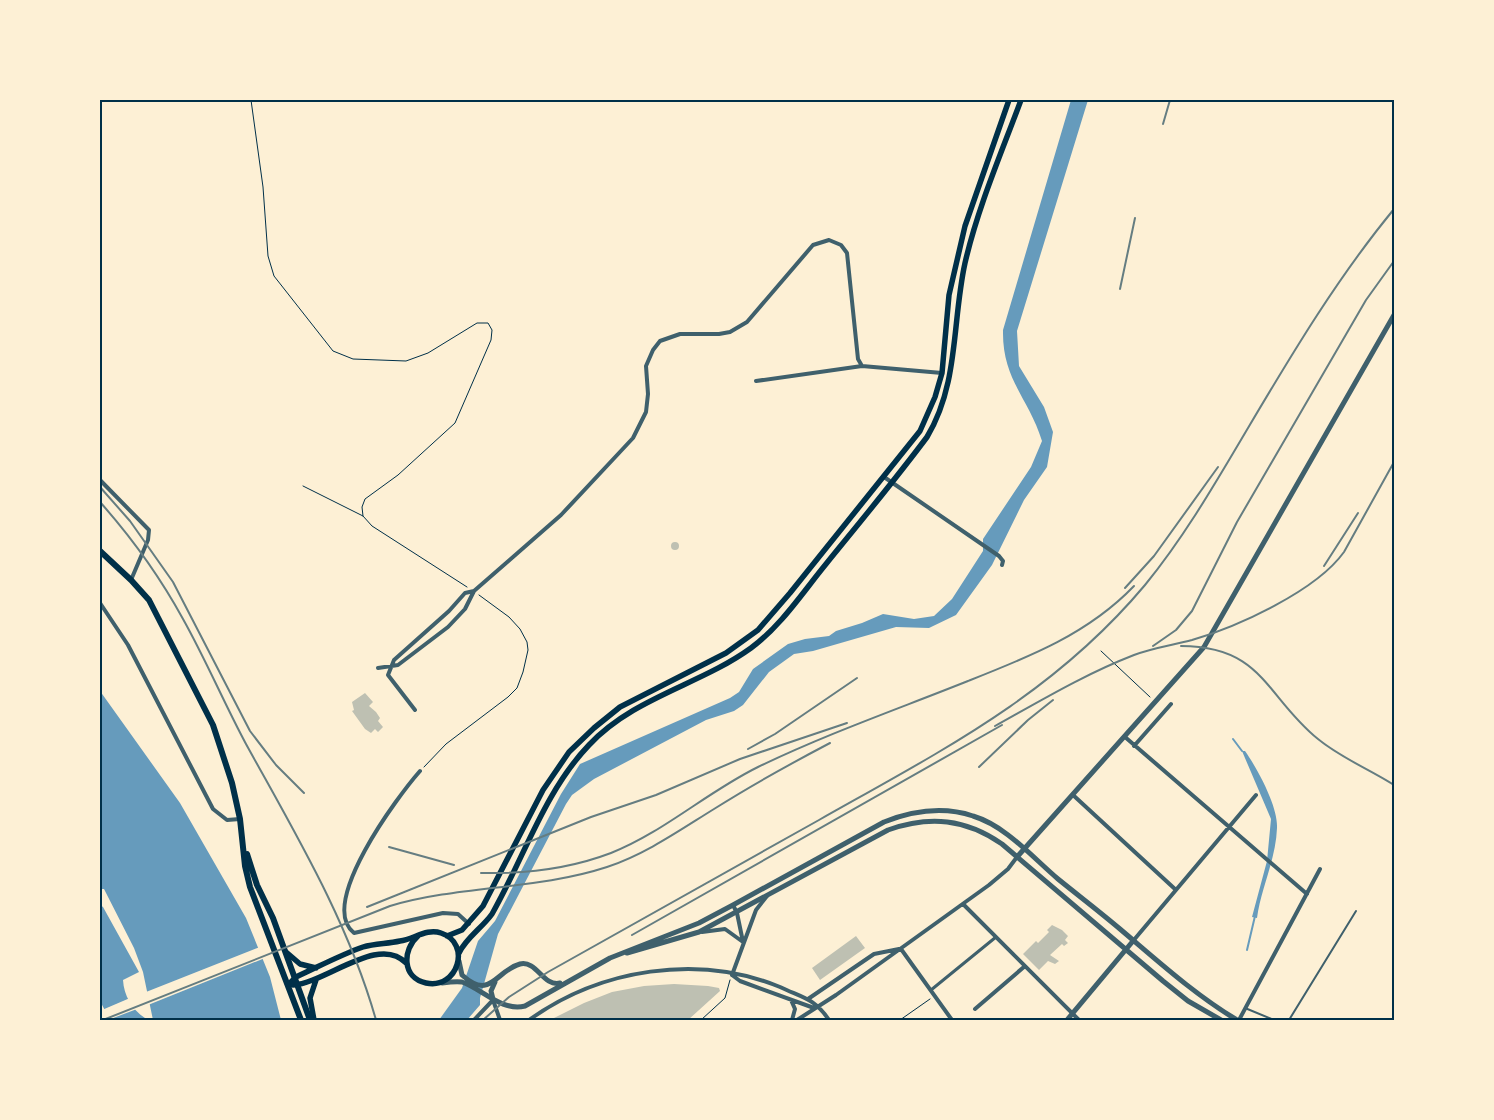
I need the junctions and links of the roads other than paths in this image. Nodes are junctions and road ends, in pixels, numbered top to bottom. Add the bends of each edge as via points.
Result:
1 (1009, 100) edge
2 (1021, 100) edge
3 (1394, 315) edge
4 (862, 366) junction
5 (942, 373) junction
6 (756, 381) dead end
7 (884, 477) junction
8 (100, 480) edge
9 (892, 482) junction
10 (100, 551) edge
11 (1002, 566) dead end
12 (131, 580) junction
13 (474, 591) junction
14 (100, 603) edge
15 (392, 665) junction
16 (378, 668) dead end
17 (1171, 704) dead end
18 (415, 710) dead end
19 (1125, 737) junction
20 (1134, 746) junction
21 (420, 771) road end
22 (1073, 795) junction
23 (1256, 795) dead end
24 (240, 819) junction
25 (1229, 827) junction
26 (244, 846) junction
27 (1024, 849) junction
28 (1018, 857) junction
29 (1320, 869) dead end
30 (1176, 890) junction
31 (1307, 894) junction
32 (768, 896) junction
33 (962, 904) junction
34 (733, 905) junction
35 (1356, 911) dead end
36 (737, 913) junction
37 (469, 924) junction
38 (699, 932) junction
39 (418, 936) junction
40 (447, 936) junction
41 (996, 937) junction
42 (1133, 941) junction
43 (743, 942) junction
44 (901, 949) junction
45 (1126, 949) junction
46 (286, 952) junction
47 (459, 953) junction
48 (610, 958) junction
49 (459, 961) junction
50 (406, 963) junction
51 (1025, 966) junction
52 (318, 968) junction
53 (732, 975) junction
54 (316, 980) junction
55 (497, 980) junction
56 (568, 980) junction
57 (297, 981) junction
58 (465, 981) junction
59 (441, 983) junction
60 (288, 985) junction
61 (931, 990) junction
62 (789, 999) junction
63 (808, 999) junction
64 (493, 1000) junction
65 (819, 1005) junction
66 (814, 1008) junction
67 (975, 1008) dead end
68 (1246, 1008) junction
69 (1072, 1013) junction
70 (534, 1018) edge
71 (301, 1020) edge
72 (310, 1020) edge
73 (314, 1020) edge
74 (474, 1020) edge
75 (500, 1020) edge
76 (528, 1020) edge
77 (792, 1020) edge
78 (797, 1020) edge
79 (829, 1020) edge
80 (952, 1020) edge
81 (1066, 1020) edge
82 (1079, 1020) edge
83 (1221, 1020) edge
84 (1238, 1020) edge
85 (1274, 1020) edge
86 (1289, 1020) edge

1 - 5 main road via 956,260 949,295
2 - 9 main road via 971,239 958,300 951,374 944,401 927,436
3 - 19 street via 1204,647
4 - 5 street
4 - 6 street
4 - 13 street via 858,359 847,253 841,245 829,240 820,241 813,245 747,322 730,332 680,334 660,341 646,366 646,412 633,438 561,515
5 - 7 main road via 920,431
7 - 9 street
7 - 37 main road via 772,616 745,640 726,654 620,707 584,736 543,790 483,906
8 - 12 street via 149,530
9 - 11 street via 999,556
9 - 47 main road via 778,622 752,648 640,706 591,742 565,773 492,914 463,944
10 - 12 main road
12 - 24 main road via 156,611 213,725 228,766
13 - 15 street via 465,593
13 - 15 street via 466,609 448,627 398,665
14 - 24 street via 128,645 213,809 227,820
15 - 16 street
15 - 18 street via 388,675
17 - 20 street
19 - 20 street
19 - 22 street
20 - 25 street
21 - 37 street via 393,803 356,870 343,913 350,929 359,933 443,913 458,914
22 - 27 street
22 - 30 street
23 - 25 street
24 - 26 main road
25 - 30 street
25 - 31 street
26 - 46 main road
26 - 60 main road via 250,887
27 - 28 street
27 - 34 street via 974,816 944,811 910,814 874,827
27 - 42 street
28 - 32 street via 993,837 967,825 939,820 918,822 882,833
28 - 33 street via 995,880
28 - 45 street
29 - 31 street
30 - 42 street
31 - 68 street
32 - 36 street
32 - 43 street via 756,910
33 - 41 street
33 - 44 street
34 - 36 street
34 - 48 street via 699,923
35 - 86 lane
36 - 38 street
36 - 43 street
37 - 40 main road via 456,934
38 - 43 street via 725,929
38 - 48 street
39 - 40 main road via 432,932
39 - 50 main road via 408,948
39 - 52 main road via 363,947
40 - 47 main road
41 - 51 street
41 - 61 street
42 - 45 street
42 - 84 street via 1192,991
43 - 53 street
44 - 61 street
44 - 63 street via 874,954
44 - 65 street
45 - 69 street
45 - 83 street via 1176,992
46 - 52 main road via 305,967
46 - 57 main road
47 - 49 main road
48 - 56 street
49 - 58 street
49 - 59 main road via 454,973
50 - 54 main road via 392,953 371,955
50 - 59 main road via 420,982
51 - 67 street
51 - 69 street
52 - 57 main road
53 - 62 street
53 - 63 street via 761,980
53 - 70 street via 672,969 633,974 578,991
54 - 57 main road
54 - 73 main road via 310,998
55 - 56 street via 512,968 524,964 552,984
55 - 58 street via 484,986
55 - 64 street via 491,991
56 - 64 street via 525,1006 513,1007
57 - 60 main road
57 - 72 main road
58 - 59 street
58 - 64 street
60 - 71 main road
61 - 80 street
62 - 66 street
62 - 77 street via 795,1009
63 - 65 street
64 - 74 street
64 - 75 street
65 - 66 street
65 - 79 street
66 - 78 street
68 - 84 street
68 - 85 lane
69 - 81 street
69 - 82 street
70 - 76 street

